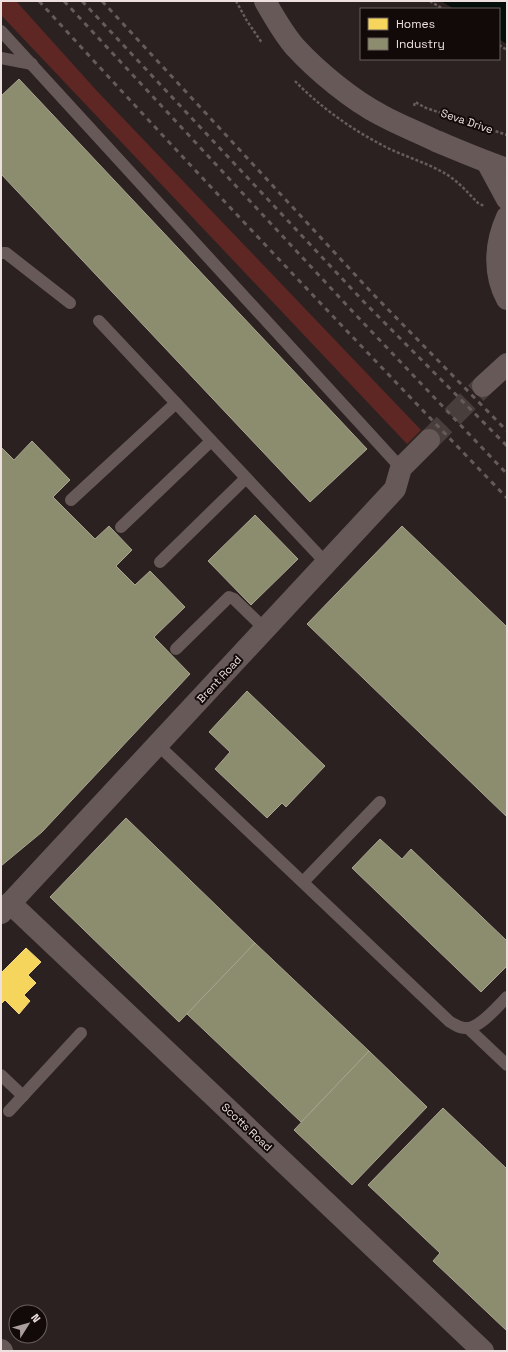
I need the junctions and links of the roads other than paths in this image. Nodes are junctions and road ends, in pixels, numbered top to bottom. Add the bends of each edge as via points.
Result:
1 (265, 1) edge
2 (1, 31) edge
3 (1, 58) edge
4 (32, 64) junction
5 (497, 166) edge
6 (507, 199) edge
7 (507, 217) edge
8 (1, 253) edge
9 (507, 299) edge
10 (70, 303) dead end
11 (99, 321) dead end
12 (507, 364) edge
13 (483, 386) tunnel mouth
14 (176, 403) junction
15 (429, 440) tunnel mouth
16 (211, 441) junction
17 (401, 468) junction
18 (246, 478) junction
19 (71, 500) dead end
20 (121, 527) dead end
21 (160, 562) dead end
22 (326, 563) junction
23 (265, 629) junction
24 (176, 649) dead end
25 (158, 745) junction
26 (380, 802) dead end
27 (302, 882) junction
28 (4, 903) edge
29 (507, 997) edge
30 (469, 1029) junction
31 (81, 1033) dead end
32 (507, 1065) edge
33 (1, 1075) edge
34 (23, 1096) junction
35 (9, 1111) dead end
36 (483, 1351) edge

1 - 5 street via 295,46 349,94 380,115
2 - 4 lane
3 - 4 lane
4 - 17 lane
5 - 6 street
7 - 9 street via 498,247 497,268 501,289
8 - 10 lane via 6,253
11 - 14 lane
12 - 13 street
14 - 16 lane
14 - 19 lane
15 - 17 street, Brent Road
16 - 18 lane
16 - 20 lane
17 - 22 street, Brent Road via 395,489
18 - 21 lane
18 - 22 lane
22 - 23 street, Brent Road
23 - 24 lane via 229,597
23 - 25 street, Brent Road
25 - 27 lane
25 - 28 street, Brent Road
26 - 27 lane
27 - 30 lane via 450,1022 459,1028
28 - 36 street, Scotts Road
29 - 30 lane via 480,1023
30 - 32 lane
31 - 34 lane
33 - 34 lane
34 - 35 lane

